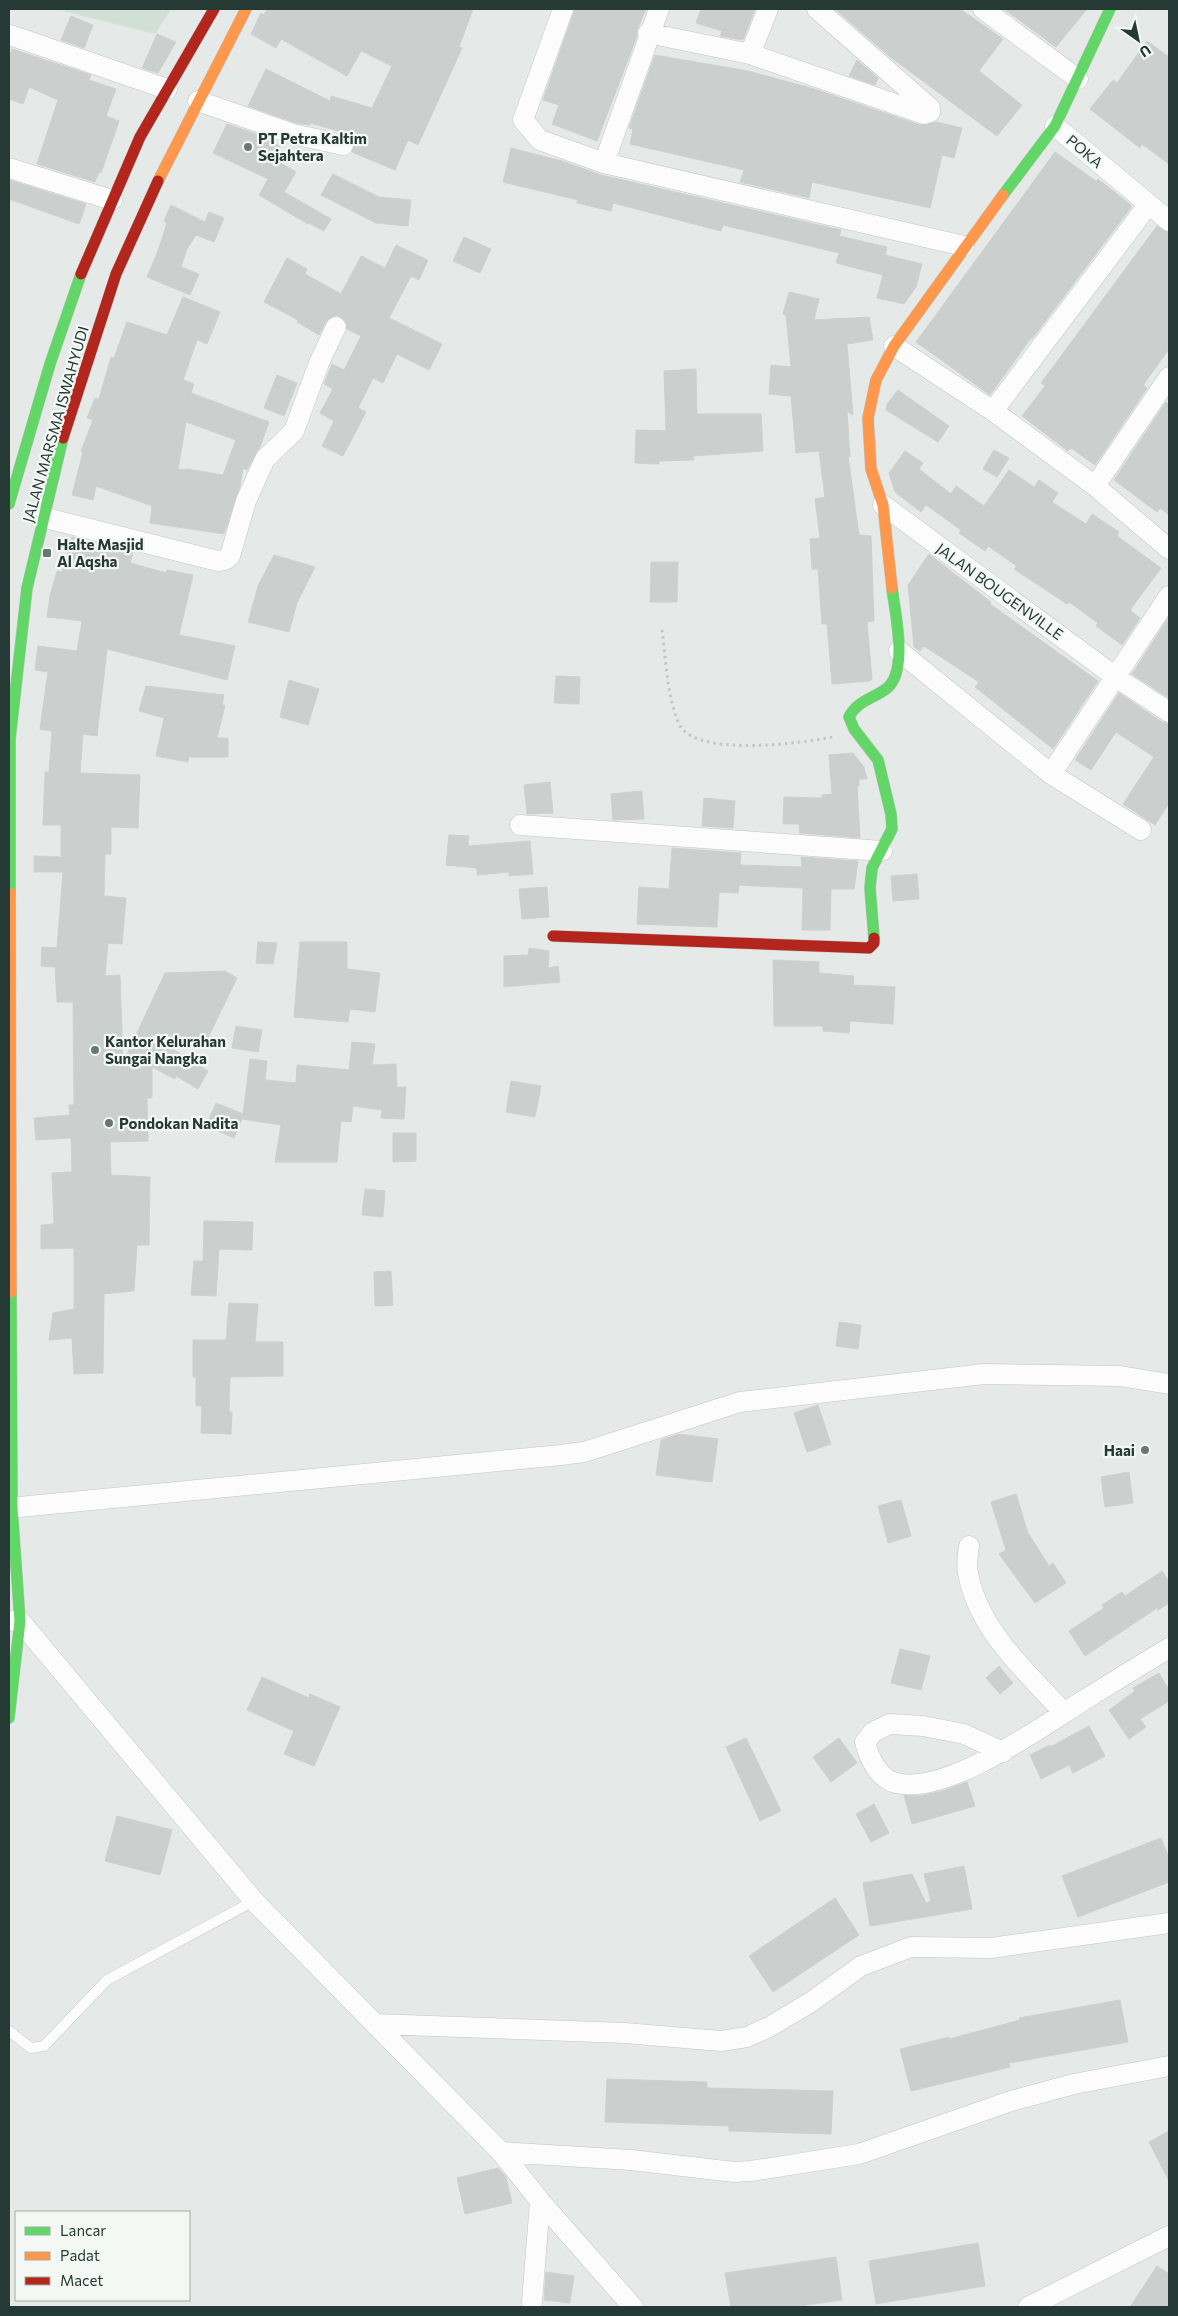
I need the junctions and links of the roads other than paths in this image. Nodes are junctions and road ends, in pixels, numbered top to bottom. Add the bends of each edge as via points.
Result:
1 (214, 9) edge
2 (246, 9) edge
3 (563, 9) edge
4 (659, 9) edge
5 (768, 9) edge
6 (983, 9) edge
7 (1110, 9) edge
8 (826, 11) edge
9 (648, 34) junction
10 (10, 35) edge
11 (750, 54) junction
12 (1078, 79) junction
13 (167, 89) junction
14 (198, 101) junction
15 (1055, 126) junction
16 (343, 145) dead end
17 (604, 163) junction
18 (9, 168) edge
19 (112, 200) junction
20 (1148, 205) junction
21 (1169, 220) edge
22 (964, 246) junction
23 (336, 328) dead end
24 (894, 346) junction
25 (1169, 377) edge
26 (993, 411) junction
27 (15, 457) edge
28 (1095, 486) junction
29 (9, 504) edge
30 (883, 505) junction
31 (42, 517) junction
32 (1169, 549) edge
33 (1169, 596) edge
34 (899, 650) junction
35 (1117, 678) junction
36 (1169, 712) edge
37 (1051, 774) junction
38 (520, 825) dead end
39 (1141, 830) dead end
40 (882, 851) junction
41 (553, 936) dead end
42 (1169, 1384) edge
43 (10, 1508) edge
44 (969, 1546) dead end
45 (14, 1621) edge
46 (1169, 1648) edge
47 (1064, 1713) junction
48 (9, 1718) edge
49 (1003, 1752) junction
50 (254, 1901) junction
51 (1169, 1923) edge
52 (375, 2024) junction
53 (9, 2031) edge
54 (1169, 2066) edge
55 (501, 2152) junction
56 (540, 2202) junction
57 (1169, 2236) edge
58 (532, 2302) dead end
59 (633, 2307) edge
60 (1028, 2307) edge

1 - 13 main road, JALAN MARSMA ISWAHYUDI
2 - 14 main road, JALAN MARSMA ISWAHYUDI
3 - 17 street via 523,120 540,140
4 - 9 street
5 - 11 street
6 - 12 street
7 - 12 main road, POKA
8 - 11 street via 930,108 930,112 924,114
9 - 11 street
9 - 17 street
10 - 13 street
12 - 15 main road, POKA
13 - 19 main road, JALAN MARSMA ISWAHYUDI via 140,137
14 - 16 street via 294,134
14 - 31 main road, JALAN MARSMA ISWAHYUDI via 144,209 116,274 82,374
15 - 20 street, POKA
15 - 22 main road
17 - 22 street
18 - 19 street
19 - 27 main road, JALAN MARSMA ISWAHYUDI
20 - 21 street, POKA
20 - 26 street
22 - 24 main road
23 - 31 street via 294,431 266,459 246,501 230,556 225,560 218,561
24 - 26 street
24 - 30 main road via 876,380 868,418 871,469
25 - 28 street
26 - 28 street
27 - 29 main road, JALAN MARSMA ISWAHYUDI
28 - 32 street
30 - 34 main road
30 - 35 street, JALAN BOUGENVILLE
31 - 43 main road, JALAN MARSMA ISWAHYUDI via 27,588 10,739
33 - 35 street
34 - 37 street
34 - 40 main road via 897,675 891,684 881,694 861,702 849,717 854,729 878,760 885,782 892,829
35 - 36 street, JALAN BOUGENVILLE
35 - 37 street
37 - 39 street
38 - 40 street
40 - 41 main road via 872,868 870,888 874,943 869,948
42 - 43 street via 1120,1376 984,1374 740,1402 584,1452
43 - 45 main road, JALAN MARSMA ISWAHYUDI
44 - 47 street via 967,1571 982,1616
45 - 48 main road, JALAN MARSMA ISWAHYUDI
45 - 50 street
46 - 47 street
47 - 49 street
49 - 49 street via 939,1779 896,1783 879,1771 865,1742 873,1732 890,1724 923,1726 964,1734
50 - 52 street
50 - 53 lane via 108,1980 44,2046 31,2048
51 - 52 street via 990,1948 912,1947 861,1966 769,2027 747,2037 721,2041 626,2033
52 - 55 street
54 - 55 street via 1074,2084 1011,2101 858,2154 751,2171
55 - 56 street
56 - 58 street
56 - 59 street
57 - 60 street

